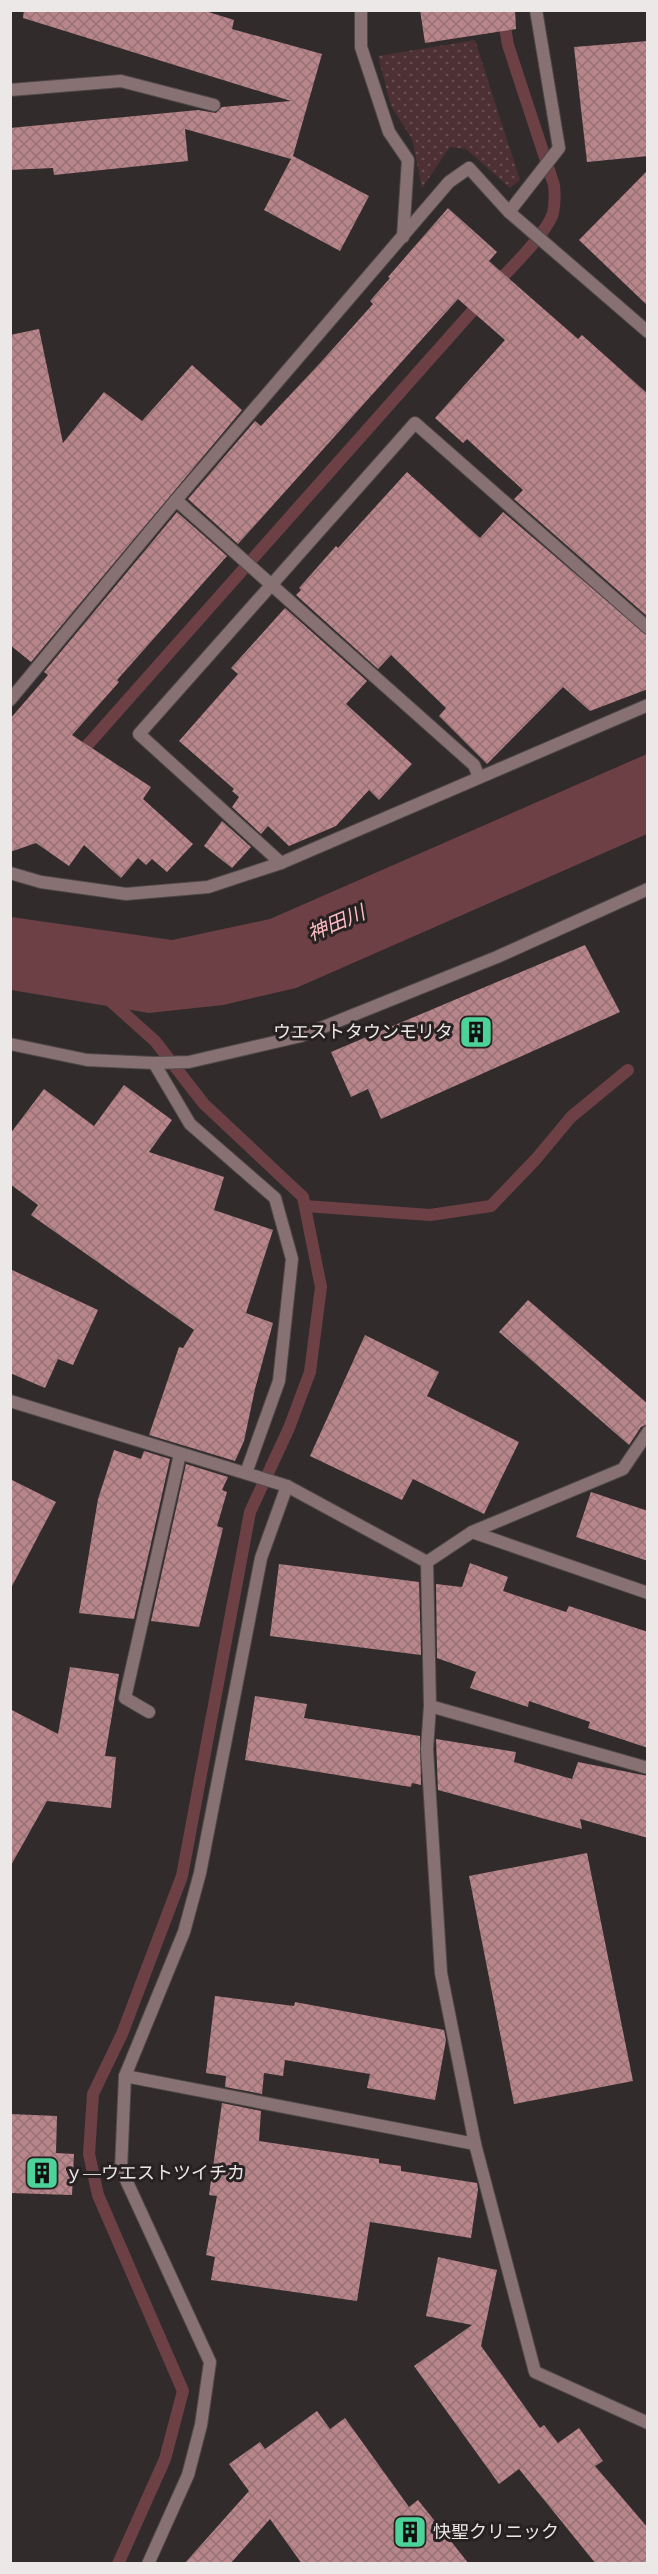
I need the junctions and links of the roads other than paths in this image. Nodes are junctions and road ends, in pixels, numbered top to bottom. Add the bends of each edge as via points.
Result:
1 (361, 10) edge
2 (536, 10) edge
3 (10, 90) edge
4 (214, 105) dead end
5 (513, 215) junction
6 (403, 237) junction
7 (646, 326) edge
8 (176, 500) junction
9 (268, 581) junction
10 (648, 628) edge
11 (10, 700) edge
12 (648, 705) edge
13 (478, 777) junction
14 (281, 863) junction
15 (10, 873) edge
16 (648, 889) edge
17 (10, 1044) edge
18 (159, 1063) junction
19 (10, 1401) edge
20 (648, 1432) edge
21 (180, 1454) junction
22 (246, 1473) junction
23 (287, 1486) junction
24 (472, 1532) junction
25 (427, 1562) junction
26 (648, 1593) edge
27 (430, 1706) junction
28 (149, 1712) dead end
29 (648, 1768) edge
30 (125, 2076) junction
31 (475, 2144) junction
32 (648, 2423) edge
33 (148, 2564) edge

1 - 6 street via 361,47 389,132 408,160
2 - 5 street via 559,148
3 - 4 street via 121,81
5 - 6 street via 469,168 449,182
5 - 7 street
6 - 8 street
8 - 9 street
8 - 11 street
9 - 10 street via 415,423
9 - 13 street via 474,765
9 - 14 street via 139,734
12 - 13 street
13 - 14 street
14 - 15 street via 208,887 126,894 41,882
16 - 18 street via 497,957 301,1036 189,1062
17 - 18 street via 87,1060
18 - 22 street via 190,1124 275,1198 292,1259 279,1381
19 - 21 street
20 - 24 street via 623,1469
21 - 22 street
21 - 28 street via 125,1698
22 - 23 street
23 - 25 street
23 - 30 street via 261,1558 198,1882 184,1932
24 - 25 street
24 - 26 street
25 - 27 street
27 - 29 street
27 - 31 street via 427,1749 441,1973
30 - 31 street
30 - 33 street via 121,2169 210,2362 201,2425 188,2475
31 - 32 street via 535,2372

